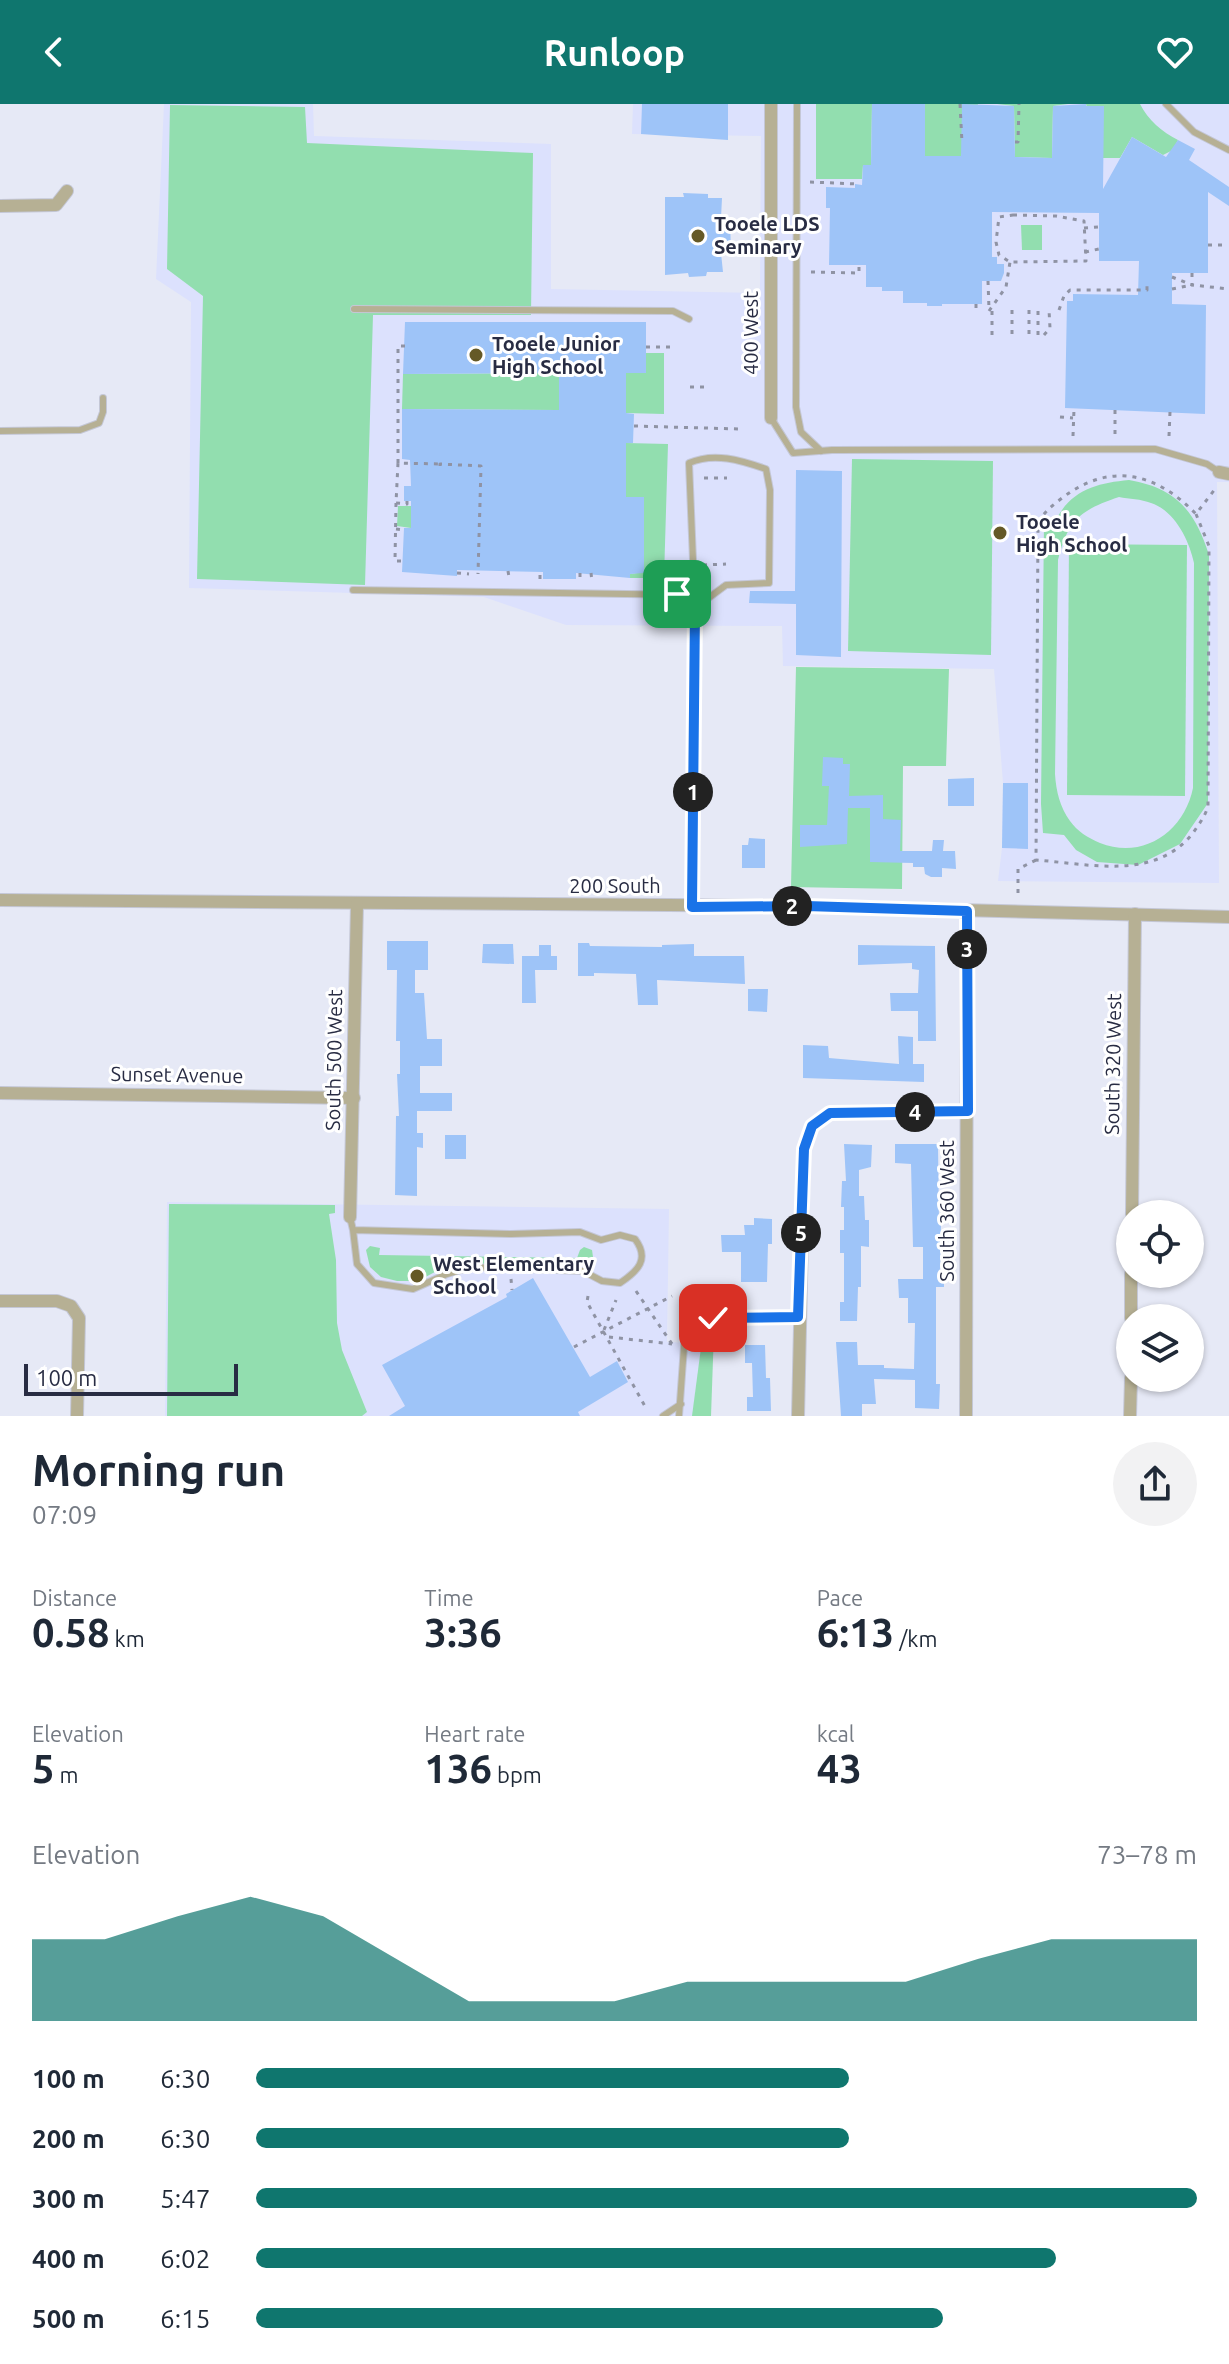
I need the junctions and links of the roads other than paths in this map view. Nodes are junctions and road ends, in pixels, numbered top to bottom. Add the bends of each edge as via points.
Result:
1 (771, 104) edge
2 (797, 104) edge
3 (1166, 104) edge
4 (1229, 150) edge
5 (67, 191) dead end
6 (0, 206) edge
7 (354, 309) dead end
8 (689, 319) dead end
9 (103, 398) dead end
10 (771, 418) joint
11 (0, 431) edge
12 (821, 451) junction
13 (1224, 473) edge
14 (353, 590) dead end
15 (694, 595) junction
16 (695, 608) junction
17 (0, 900) edge
18 (357, 904) junction
19 (692, 907) junction
20 (967, 911) junction
21 (1135, 914) junction
22 (1229, 917) edge
23 (0, 1093) edge
24 (354, 1098) junction
25 (968, 1111) junction
26 (1132, 1200) edge
27 (352, 1223) junction
28 (0, 1301) edge
29 (798, 1317) junction
30 (686, 1319) joint
31 (1131, 1392) edge
32 (681, 1404) junction
33 (77, 1416) edge
34 (663, 1416) edge
35 (679, 1416) edge
36 (798, 1416) edge
37 (966, 1416) edge
38 (1130, 1416) edge

1 - 10 street, 400 West
2 - 12 lane via 796,407 801,432
3 - 4 lane via 1194,132
5 - 6 street via 56,205
7 - 8 lane via 673,311
9 - 11 lane via 99,423 80,430
10 - 12 lane via 793,453
12 - 13 lane via 1155,449
14 - 15 lane
15 - 16 lane
15 - 16 lane via 689,463 704,456 766,469 769,583 726,585
16 - 19 lane
17 - 18 street, 200 South
18 - 19 street, 200 South
18 - 24 street, South 500 West
19 - 20 street, 200 South
20 - 21 street, 200 South
20 - 25 street, South 360 West
21 - 22 street, 200 South
21 - 26 street, South 320 West
23 - 24 street, Sunset Avenue
24 - 27 street, South 500 West
25 - 29 street via 830,1113 812,1126 804,1149
25 - 37 street, South 360 West
27 - 27 lane via 511,1234 580,1232 601,1240 620,1235 635,1239 643,1257 635,1273 620,1283 583,1271 471,1267 413,1289 374,1283 357,1264
28 - 33 street via 57,1301 71,1306 79,1318
29 - 30 street
29 - 36 street
30 - 32 lane
31 - 38 street
32 - 34 lane
32 - 35 lane

